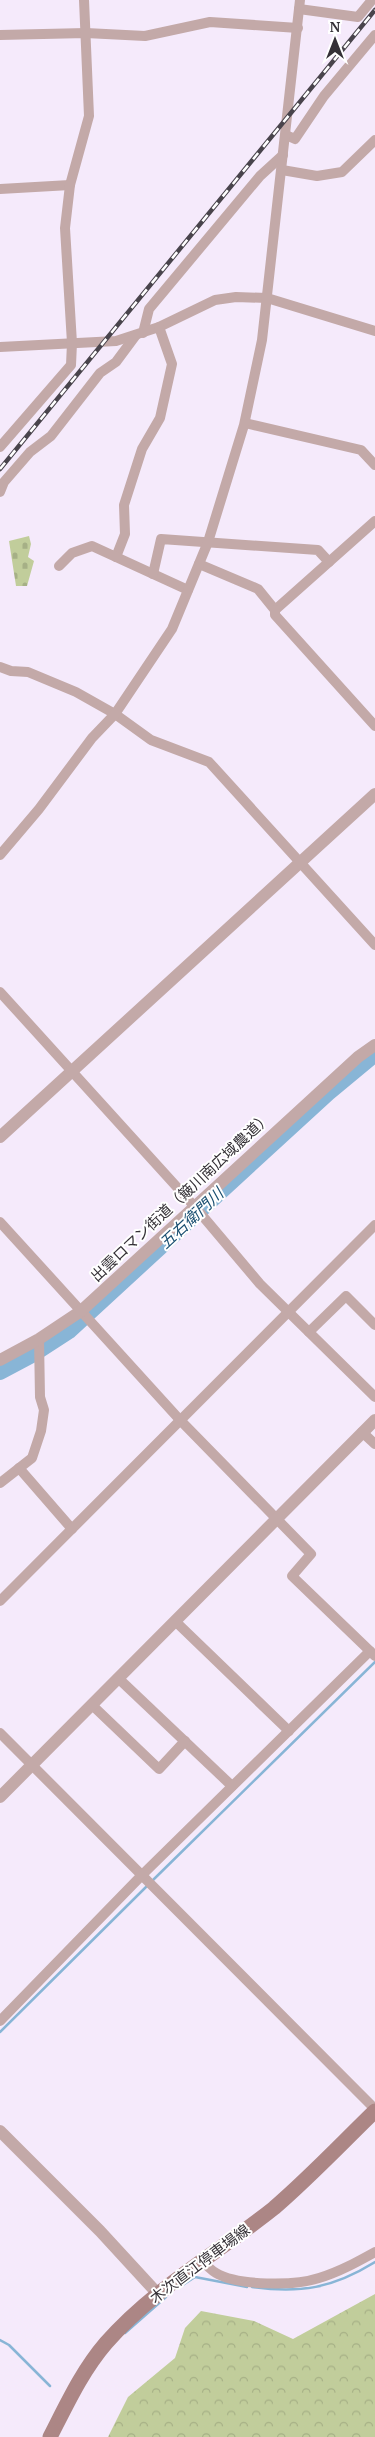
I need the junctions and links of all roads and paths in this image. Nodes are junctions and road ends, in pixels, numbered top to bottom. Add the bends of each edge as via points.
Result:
1 (84, 0) edge
2 (372, 0) edge
3 (300, 4) edge
4 (298, 28) junction
5 (86, 33) junction
6 (0, 35) edge
7 (375, 36) edge
8 (286, 135) junction
9 (375, 140) edge
10 (283, 155) junction
11 (282, 170) junction
12 (70, 185) junction
13 (0, 189) edge
14 (267, 298) junction
15 (159, 327) junction
16 (375, 331) edge
17 (139, 334) junction
18 (72, 343) junction
19 (0, 347) edge
20 (245, 423) junction
21 (0, 448) edge
22 (375, 465) edge
23 (0, 492) edge
24 (375, 521) edge
25 (208, 542) junction
26 (116, 557) junction
27 (329, 562) junction
28 (199, 564) junction
29 (59, 566) dead end
30 (153, 574) junction
31 (188, 590) junction
32 (275, 610) junction
33 (0, 667) edge
34 (115, 714) junction
35 (375, 726) edge
36 (375, 794) edge
37 (0, 837) edge
38 (9, 845) junction
39 (0, 855) edge
40 (300, 863) junction
41 (375, 945) edge
42 (0, 992) edge
43 (375, 1045) edge
44 (72, 1072) junction
45 (0, 1137) edge
46 (195, 1207) junction
47 (0, 1222) edge
48 (375, 1225) edge
49 (81, 1311) junction
50 (290, 1312) junction
51 (375, 1325) edge
52 (309, 1332) junction
53 (39, 1339) junction
54 (0, 1360) edge
55 (375, 1397) edge
56 (180, 1420) junction
57 (375, 1420) edge
58 (362, 1432) junction
59 (375, 1444) edge
60 (19, 1468) junction
61 (0, 1483) edge
62 (276, 1519) junction
63 (72, 1529) junction
64 (0, 1601) edge
65 (175, 1621) junction
66 (373, 1654) edge
67 (118, 1678) junction
68 (92, 1705) junction
69 (289, 1731) junction
70 (0, 1733) edge
71 (184, 1741) junction
72 (32, 1765) junction
73 (232, 1786) junction
74 (0, 1796) edge
75 (143, 1874) junction
76 (0, 2021) edge
77 (375, 2110) edge
78 (0, 2131) edge
79 (375, 2252) edge
80 (202, 2260) junction
81 (157, 2293) junction
82 (50, 2437) edge

1 - 5 street
2 - 3 street via 358,17
3 - 4 street
4 - 5 street via 210,22 145,36
4 - 8 street
5 - 6 street
5 - 12 street via 89,116
7 - 8 street via 324,96 295,139
8 - 10 street
9 - 11 street via 342,172 317,176
10 - 11 street
10 - 17 street via 260,176 149,309
11 - 14 street
12 - 13 street
12 - 18 street via 65,228
14 - 15 street via 216,300
14 - 16 street
14 - 20 street
15 - 17 street
15 - 26 street via 172,364 160,418 142,449 124,505 125,534
17 - 18 street via 116,341
17 - 23 street via 116,362 100,373 51,436 30,452 4,482
18 - 19 street
18 - 21 street via 71,365
20 - 22 street via 361,450
20 - 25 street
24 - 27 street
25 - 27 street via 318,550
25 - 28 street
25 - 30 street via 161,539
26 - 29 street via 92,546 72,554
26 - 30 street
27 - 32 street
28 - 31 street
28 - 32 street via 258,589
30 - 31 street
31 - 34 street via 172,629
32 - 35 street via 274,615
33 - 34 street via 28,672 76,692
34 - 38 street via 92,738
34 - 40 street via 151,740 209,762
36 - 40 street
37 - 38 street
38 - 39 street
40 - 41 street
40 - 44 street
42 - 44 street
43 - 46 street, 出雲ロマン街道（簸川南広域農道）
44 - 45 street
44 - 46 street
46 - 49 street, 出雲ロマン街道（簸川南広域農道）
46 - 50 street via 260,1284
47 - 49 street
48 - 50 street
49 - 53 street, 出雲ロマン街道（簸川南広域農道）
49 - 56 street
50 - 52 street
50 - 56 street
51 - 52 street via 346,1296
52 - 55 street
53 - 54 street, 出雲ロマン街道（簸川南広域農道）
53 - 60 street via 40,1397 44,1410 41,1431 32,1458
56 - 62 street
56 - 63 street
57 - 58 street
58 - 59 street
58 - 62 street
60 - 61 street
60 - 63 street
62 - 65 street
62 - 66 street via 311,1554 292,1576
63 - 64 street
65 - 67 street
65 - 69 street
66 - 69 street
67 - 68 street
67 - 71 street
68 - 71 street via 159,1769
68 - 72 street
69 - 73 street
70 - 72 street
71 - 73 street
72 - 74 street
72 - 75 street
73 - 75 street
75 - 76 street
75 - 77 street
77 - 80 main road, 木次直江停車場線 via 276,2206
78 - 81 street
79 - 80 street via 330,2274 290,2284 228,2277 217,2274
80 - 81 main road, 木次直江停車場線
81 - 82 main road, 木次直江停車場線 via 98,2354 77,2385

